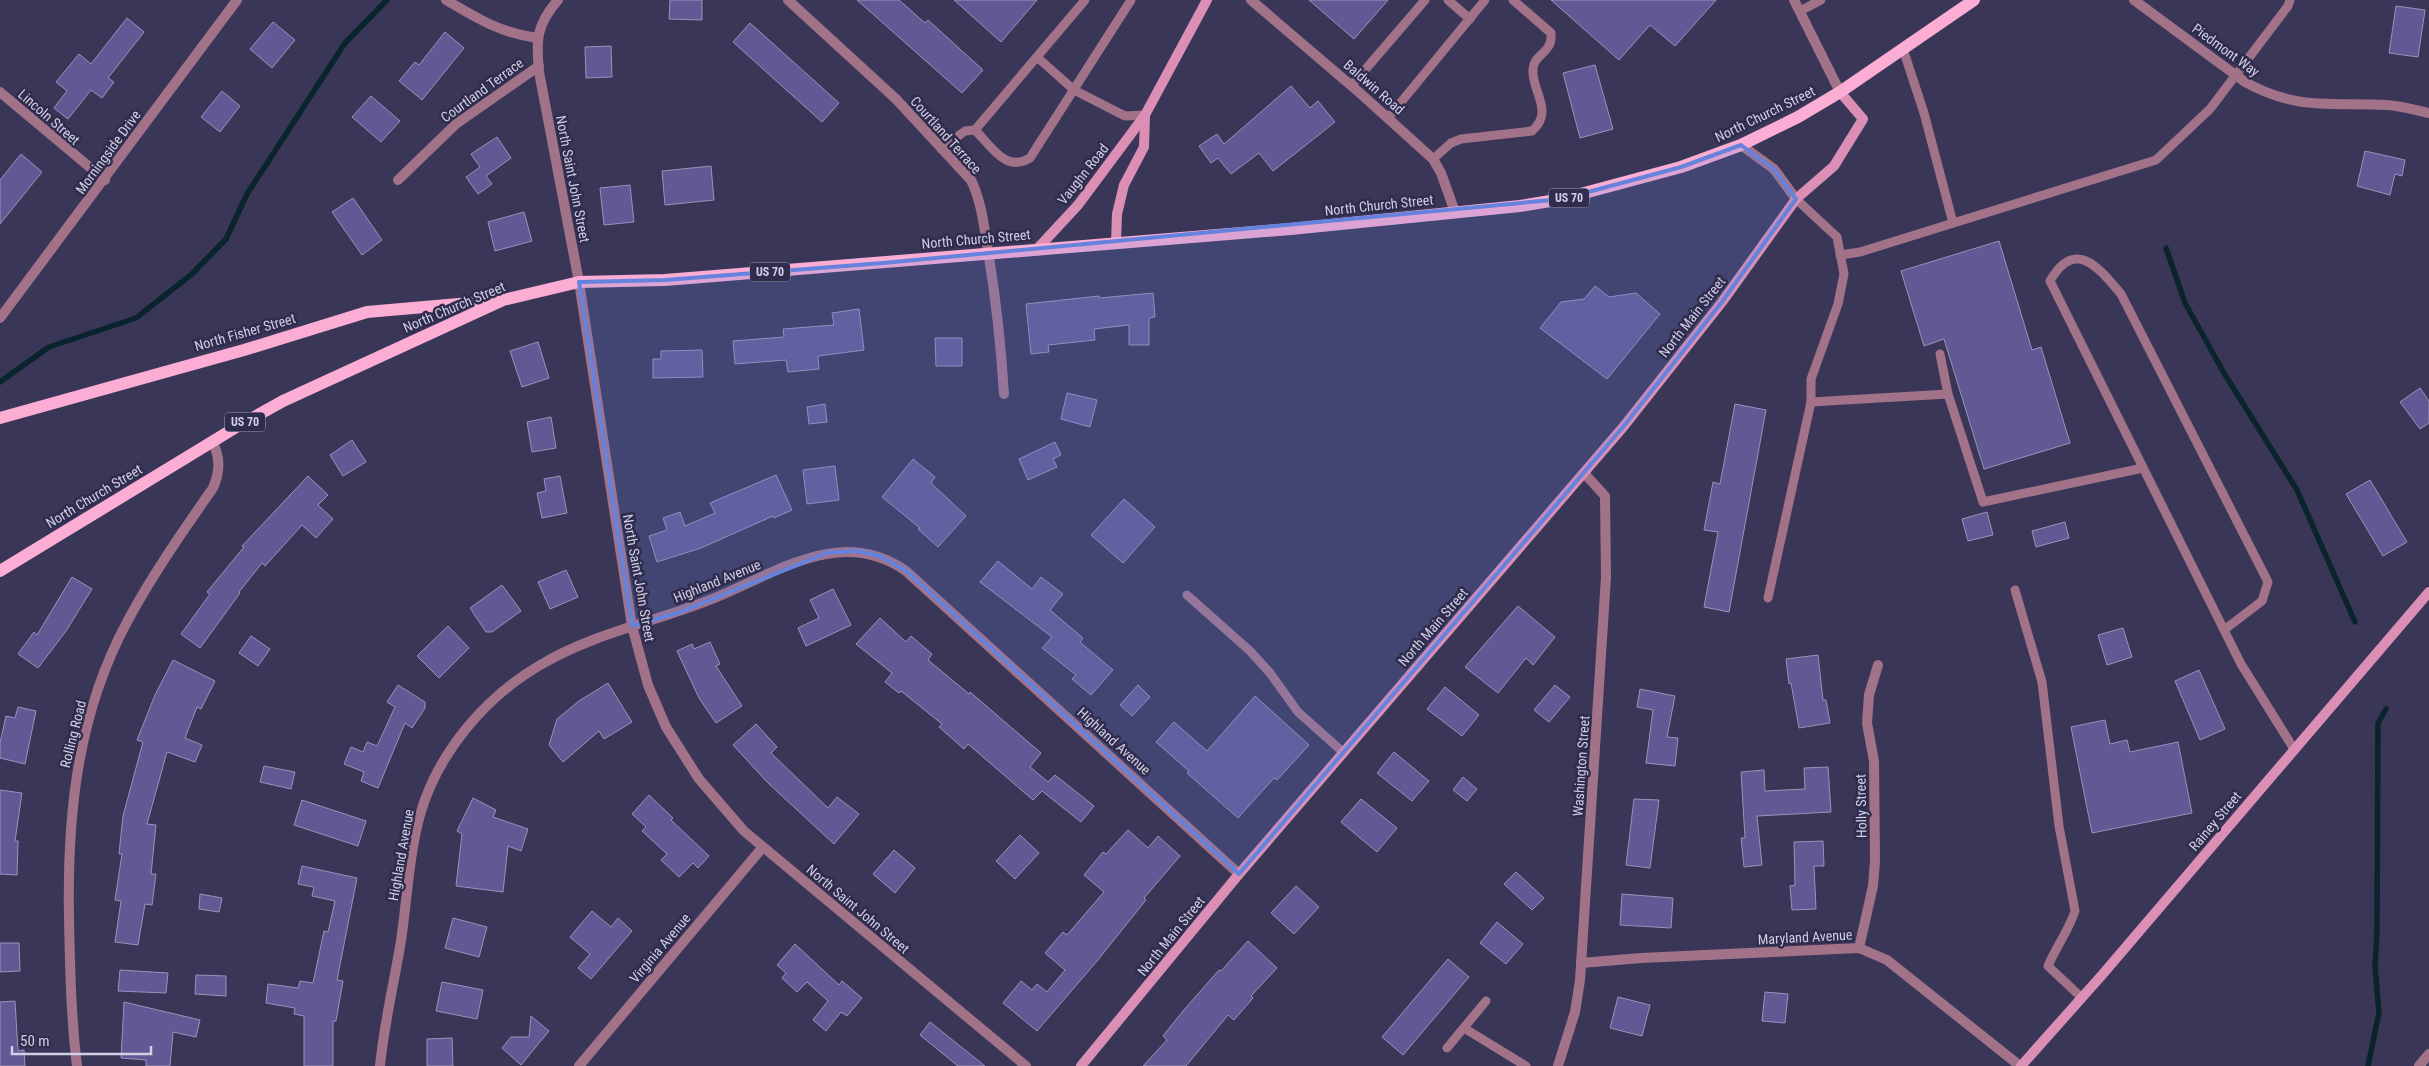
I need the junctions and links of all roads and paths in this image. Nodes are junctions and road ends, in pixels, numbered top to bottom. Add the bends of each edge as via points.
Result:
1 (237, 0) edge
2 (446, 0) edge
3 (558, 0) edge
4 (788, 0) edge
5 (1085, 0) edge
6 (1131, 0) edge
7 (1206, 0) edge
8 (1251, 0) edge
9 (1425, 0) edge
10 (1448, 0) edge
11 (1485, 0) edge
12 (1513, 0) edge
13 (1794, 0) edge
14 (1822, 0) edge
15 (1974, 0) edge
16 (2134, 0) edge
17 (2290, 0) edge
18 (1800, 11) junction
19 (1470, 18) junction
20 (536, 38) junction
21 (1903, 49) junction
22 (1037, 57) junction
23 (539, 66) junction
24 (2236, 75) junction
25 (1352, 85) junction
26 (1074, 90) junction
27 (0, 92) edge
28 (1840, 92) junction
29 (2429, 113) edge
30 (1146, 115) junction
31 (1388, 118) junction
32 (975, 130) junction
33 (1741, 145) junction
34 (942, 149) junction
35 (1433, 159) junction
36 (105, 180) junction
37 (398, 180) dead end
38 (1796, 199) junction
39 (1455, 212) junction
40 (1953, 223) junction
41 (1116, 242) junction
42 (1038, 248) junction
43 (988, 252) junction
44 (1840, 255) junction
45 (579, 282) junction
46 (503, 300) junction
47 (0, 318) edge
48 (1940, 354) dead end
49 (1004, 394) dead end
50 (1948, 394) junction
51 (1811, 402) junction
52 (0, 418) edge
53 (212, 442) junction
54 (2143, 468) junction
55 (1584, 473) junction
56 (0, 571) edge
57 (2015, 590) dead end
58 (2429, 592) edge
59 (1187, 595) dead end
60 (1768, 598) dead end
61 (632, 626) junction
62 (2224, 630) junction
63 (1878, 665) dead end
64 (2294, 749) junction
65 (1344, 753) junction
66 (762, 848) junction
67 (1239, 874) junction
68 (1859, 948) junction
69 (1581, 963) junction
70 (2082, 998) junction
71 (1486, 1001) dead end
72 (1464, 1028) junction
73 (1447, 1048) dead end
74 (2429, 1054) edge
75 (77, 1066) edge
76 (380, 1066) edge
77 (579, 1066) edge
78 (1026, 1066) edge
79 (1081, 1066) edge
80 (1526, 1066) edge
81 (1558, 1066) edge
82 (2021, 1066) edge
83 (2419, 1066) edge

1 - 36 street, Morningside Drive
2 - 20 street via 494,27 514,35
3 - 20 street via 541,24
4 - 34 street, Courtland Terrace via 896,99
5 - 22 lane
6 - 26 lane
7 - 30 street, Vaughn Road
8 - 25 street, Baldwin Road
9 - 25 lane
10 - 19 lane
11 - 19 lane
12 - 35 lane via 1551,33 1546,51 1536,60 1532,70 1542,116 1540,124 1532,131 1460,139
13 - 18 street
14 - 18 lane
15 - 21 main road, North Church Street / US 70
16 - 24 street, Piedmont Way
17 - 24 lane
18 - 28 street
19 - 31 lane
20 - 23 street, North Saint John Street
21 - 28 main road, North Church Street / US 70
21 - 40 lane via 1924,113
22 - 26 lane
22 - 32 lane
23 - 37 street, Courtland Terrace via 456,124
23 - 45 street, North Saint John Street
24 - 29 street, Piedmont Way via 2262,91 2290,101 2319,105 2389,105
24 - 40 lane via 2210,109 2156,160
25 - 31 street, Baldwin Road
26 - 30 lane via 1124,116
26 - 32 lane via 1030,158 1024,162 1012,164
27 - 36 street, Lincoln Street
28 - 33 main road, North Church Street / US 70
28 - 38 street, North Main Street via 1863,119 1834,166
30 - 41 street, Vaughn Road via 1144,148 1124,185 1117,214
30 - 42 street, Vaughn Road via 1083,199
31 - 35 street, Baldwin Road
32 - 34 lane via 965,131
33 - 38 street via 1774,169
33 - 39 main road, North Church Street / US 70 via 1681,168 1562,199
34 - 43 street, Courtland Terrace via 970,180 977,193
35 - 39 street, Baldwin Road
36 - 47 street, Morningside Drive
38 - 44 lane via 1837,237
38 - 55 street, North Main Street via 1722,302
39 - 41 main road, North Church Street / US 70
40 - 44 lane via 1860,252
41 - 42 main road, North Church Street / US 70
42 - 43 main road, North Church Street / US 70
43 - 45 main road, North Church Street / US 70 via 665,280
43 - 49 street, Courtland Terrace via 997,299
44 - 51 lane via 1844,274 1838,304 1811,379
45 - 46 main road, North Church Street / US 70
45 - 61 street, North Saint John Street
46 - 52 main road, North Fisher Street / US 70 via 367,312
46 - 53 main road, North Church Street / US 70 via 314,386
48 - 50 lane
50 - 51 lane
50 - 54 lane via 1983,502
51 - 60 lane
53 - 56 main road, North Church Street / US 70
53 - 75 street, Rolling Road via 219,461 218,478 127,622 98,690 82,746 70,822 67,880 69,969
54 - 62 lane
54 - 62 lane via 2050,281 2065,262 2077,259 2095,265 2121,294 2268,582 2262,602
55 - 65 street, North Main Street
55 - 69 street, Washington Street via 1605,496 1607,517 1599,706
57 - 70 lane via 2042,682 2060,826 2075,911 2048,966
58 - 64 street, Rainey Street
59 - 65 lane via 1250,651 1298,712
61 - 66 street, North Saint John Street via 648,685 681,754 699,779
61 - 67 street, Highland Avenue via 678,613 827,553 856,551 879,556 906,571
61 - 76 street, Highland Avenue via 543,663 510,686 468,726 441,767 420,816
62 - 64 lane via 2241,664
63 - 68 street, Holly Street via 1869,695 1867,723 1874,761 1875,861 1873,886
64 - 70 street, Rainey Street
65 - 67 street, North Main Street
66 - 77 street, Virginia Avenue
66 - 78 street, North Saint John Street
67 - 79 street, North Main Street
68 - 69 street, Maryland Avenue
68 - 82 street, Maryland Avenue via 1887,960
69 - 81 street, Washington Street via 1575,1012
70 - 82 street, Rainey Street
71 - 72 lane
72 - 73 lane
72 - 80 lane
74 - 83 street

